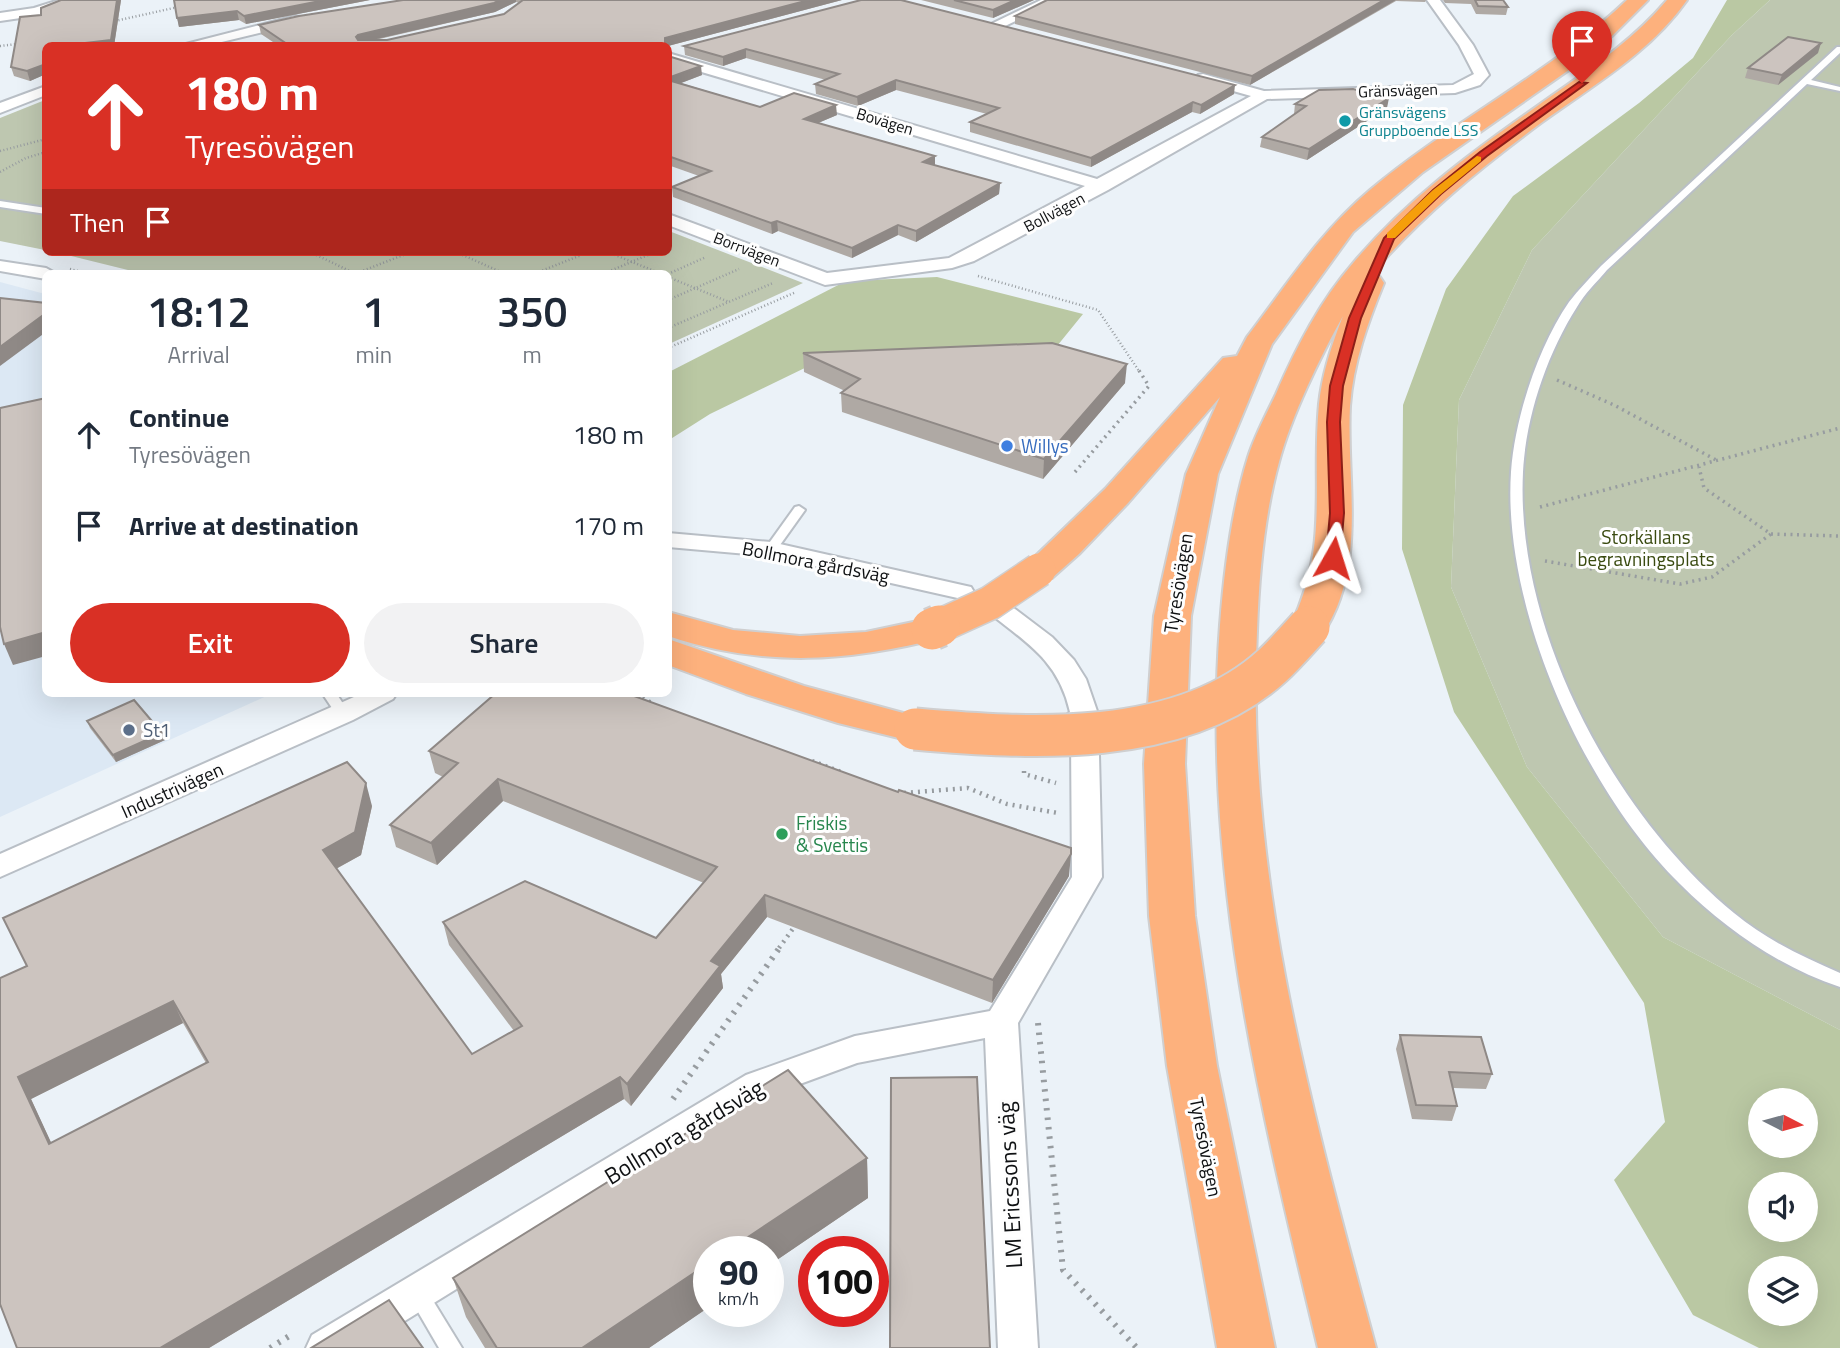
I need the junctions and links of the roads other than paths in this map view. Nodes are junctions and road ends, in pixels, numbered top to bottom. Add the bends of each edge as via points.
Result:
1 (72, 0) edge
2 (1052, 0) edge
3 (1433, 0) edge
4 (1638, 0) edge
5 (1677, 0) edge
6 (0, 17) edge
7 (313, 17) edge
8 (1020, 32) edge
9 (202, 41) junction
10 (199, 42) edge
11 (206, 42) edge
12 (691, 46) edge
13 (1840, 49) edge
14 (672, 53) edge
15 (672, 55) edge
16 (1184, 74) edge
17 (1804, 81) junction
18 (1840, 89) edge
19 (42, 91) edge
20 (1265, 95) junction
21 (4, 104) edge
22 (1102, 186) junction
23 (0, 204) edge
24 (42, 210) edge
25 (672, 221) edge
26 (1389, 238) junction
27 (0, 266) edge
28 (42, 274) edge
29 (825, 279) joint
30 (1261, 335) junction
31 (799, 510) dead end
32 (672, 540) edge
33 (771, 550) junction
34 (962, 592) dead end
35 (1002, 611) dead end
36 (672, 625) edge
37 (672, 652) edge
38 (367, 697) edge
39 (336, 704) edge
40 (2, 861) edge
41 (1840, 980) edge
42 (1001, 1022) junction
43 (418, 1293) junction
44 (316, 1337) edge
45 (451, 1348) edge
46 (1018, 1348) edge
47 (1246, 1348) edge
48 (1348, 1348) edge

1 - 6 street via 58,7
2 - 8 street via 989,24
3 - 20 street, Gränsvägen via 1482,75 1475,82 1455,89
4 - 30 highway, Tyresövägen via 1590,45 1415,165 1345,226
5 - 26 highway via 1628,50 1483,154
7 - 9 street
9 - 10 street
9 - 11 street
12 - 14 street
13 - 17 lane
15 - 22 street, Bovägen
16 - 20 street, Gränsvägen
17 - 18 lane
17 - 41 lane via 1604,268 1571,307 1540,374 1522,437 1518,513 1539,631 1574,719 1638,823 1678,872 1728,919 1787,957
19 - 21 street
20 - 22 street, Bollvägen
22 - 29 street, Bollvägen via 968,257
23 - 24 lane
25 - 29 street, Borrvägen
26 - 37 highway, bridge via 1355,318 1336,386 1335,544 1323,596 1292,650 1236,692 1162,722 1069,737 1024,738 915,729 813,704
26 - 48 highway via 1339,299 1307,356 1262,463 1241,566 1234,718 1244,868 1274,1038
27 - 28 street
30 - 36 highway, bridge via 1099,518 1039,570 990,603 932,629 867,645 784,649
30 - 47 highway, Tyresövägen via 1233,388 1193,500 1169,640 1166,740 1167,866 1179,974 1197,1100
31 - 33 lane
32 - 33 street, Bollmora gårdsväg
33 - 34 street, Bollmora gårdsväg
35 - 42 street via 1058,655 1080,694 1072,724 1087,877
38 - 39 street, Industrivägen
39 - 40 street, Industrivägen
42 - 43 street, Bollmora gårdsväg via 855,1049 758,1085
42 - 46 street, LM Ericssons väg
43 - 44 street, Bollmora gårdsväg
43 - 45 lane

